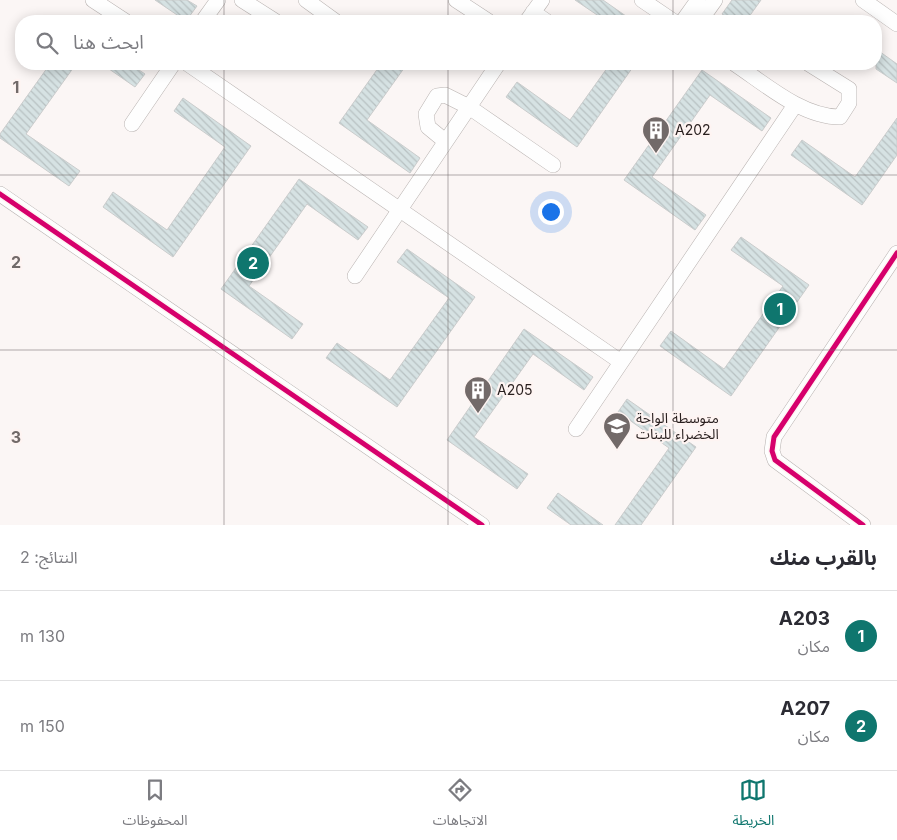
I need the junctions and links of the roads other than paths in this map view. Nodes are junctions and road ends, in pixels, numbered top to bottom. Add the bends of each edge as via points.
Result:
1 (93, 0) edge
2 (218, 0) edge
3 (242, 0) edge
4 (306, 0) edge
5 (456, 0) edge
6 (642, 0) edge
7 (698, 0) edge
8 (715, 0) edge
9 (863, 0) edge
10 (116, 15) edge
11 (211, 15) edge
12 (256, 15) edge
13 (327, 15) edge
14 (479, 15) edge
15 (664, 15) edge
16 (687, 15) edge
17 (704, 15) edge
18 (897, 24) edge
19 (169, 70) edge
20 (197, 70) edge
21 (494, 70) edge
22 (745, 70) edge
23 (819, 70) edge
24 (795, 105) junction
25 (469, 107) junction
26 (132, 124) dead end
27 (445, 141) junction
28 (554, 165) dead end
29 (0, 194) edge
30 (399, 209) junction
31 (897, 253) edge
32 (354, 276) dead end
33 (621, 362) junction
34 (576, 429) dead end
35 (482, 525) edge
36 (863, 525) edge

1 - 10 street
2 - 11 street
3 - 12 street
4 - 13 street
5 - 14 street
6 - 15 street
7 - 16 street
8 - 17 street
9 - 18 street
19 - 26 street
20 - 30 street
21 - 25 street
22 - 24 street
23 - 24 street via 849,89 849,103 840,117 829,117
24 - 33 street
25 - 27 street
25 - 27 street via 445,95 438,96 426,114 428,127
25 - 28 street
27 - 30 street
29 - 35 street
30 - 32 street
30 - 33 street
31 - 36 street via 774,437 772,450 776,460
33 - 34 street

